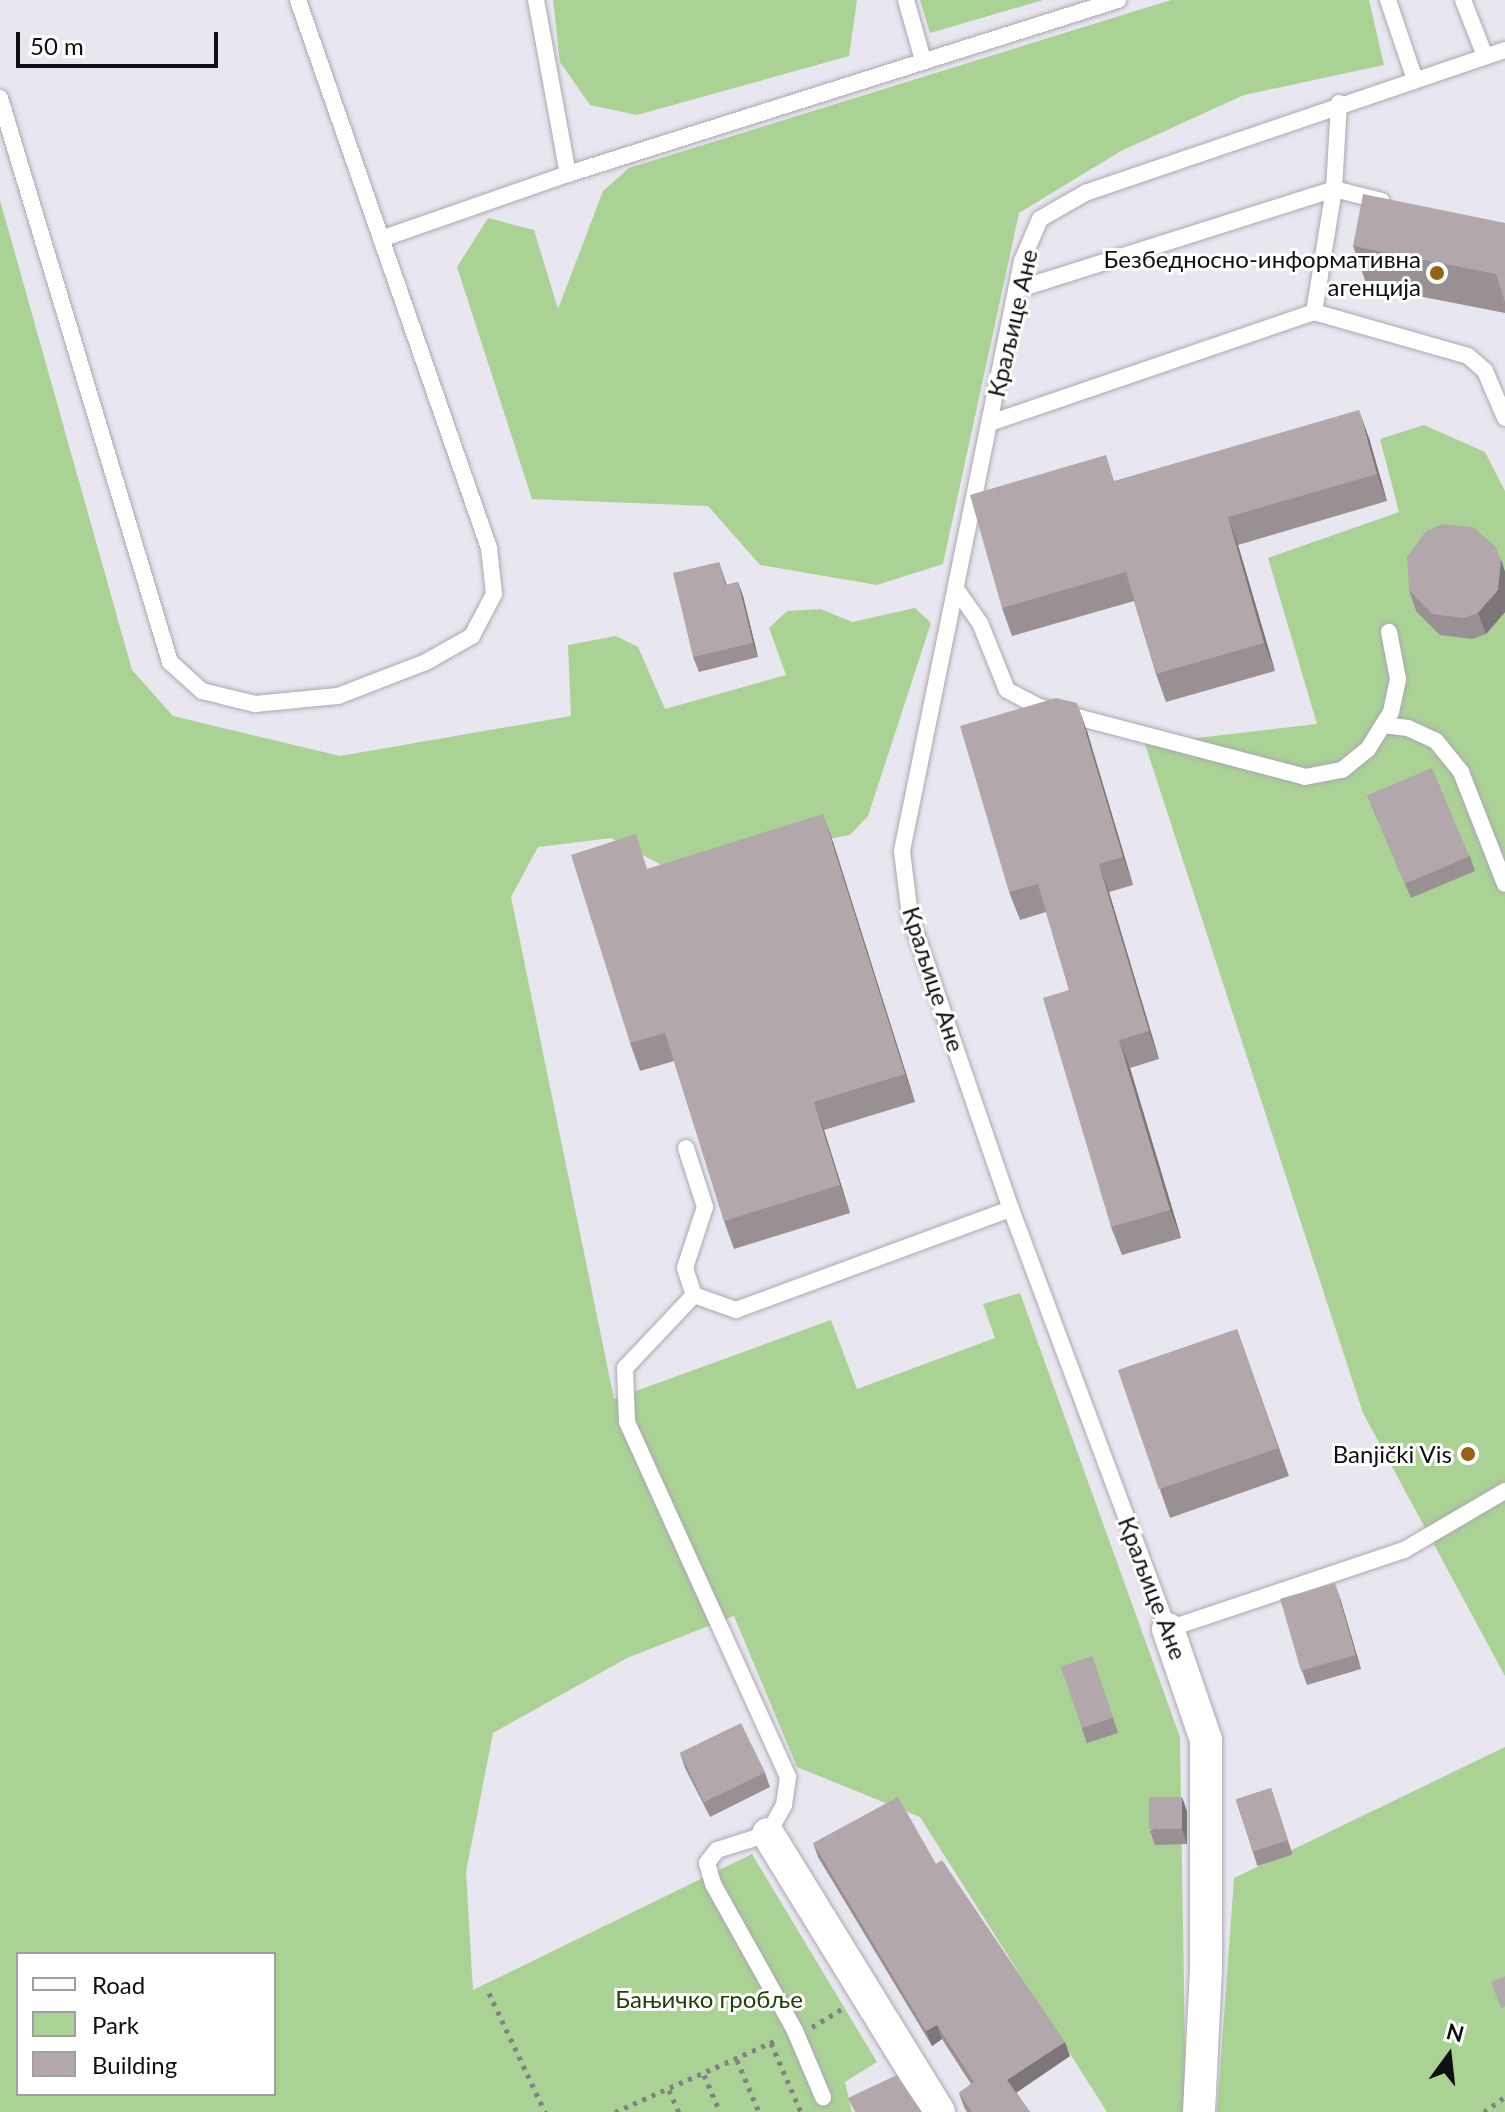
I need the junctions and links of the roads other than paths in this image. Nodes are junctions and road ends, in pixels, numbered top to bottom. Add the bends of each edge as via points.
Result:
1 (298, 0) edge
2 (536, 0) edge
3 (906, 0) edge
4 (1118, 0) edge
5 (1388, 0) edge
6 (1463, 0) edge
7 (1505, 50) edge
8 (1485, 56) junction
9 (923, 60) junction
10 (1414, 77) junction
11 (0, 98) edge
12 (1339, 103) junction
13 (568, 174) junction
14 (1334, 189) junction
15 (1393, 204) edge
16 (381, 239) junction
17 (1016, 290) junction
18 (1314, 312) junction
19 (1505, 418) edge
20 (990, 423) junction
21 (956, 589) junction
22 (1389, 632) dead end
23 (1383, 725) junction
24 (1505, 884) edge
25 (686, 1148) dead end
26 (1011, 1209) junction
27 (694, 1295) junction
28 (1505, 1491) edge
29 (1168, 1629) junction
30 (768, 1834) junction
31 (823, 2097) dead end
32 (939, 2112) edge
33 (1199, 2112) edge

1 - 16 lane
2 - 13 lane
3 - 9 lane
4 - 9 lane
5 - 10 lane
6 - 8 lane
7 - 8 lane, Краљице Ане
8 - 10 lane, Краљице Ане
9 - 13 lane
10 - 12 lane, Краљице Ане
11 - 16 lane via 170,662 202,691 255,704 338,696 426,662 472,636 494,594 489,548
12 - 14 lane
12 - 17 lane, Краљице Ане via 1087,192 1052,212 1040,219
13 - 16 lane
14 - 15 lane
14 - 17 lane
14 - 18 lane
17 - 20 lane, Краљице Ане
18 - 19 lane via 1468,356 1485,371
18 - 20 lane
20 - 21 lane, Краљице Ане
21 - 23 lane via 980,623 1007,690 1039,707 1305,777 1342,770 1368,749
21 - 26 lane, Краљице Ане via 902,851 910,916
22 - 23 lane via 1398,679
23 - 24 lane via 1408,728 1436,741 1461,772
25 - 27 lane via 705,1207 685,1268
26 - 27 lane via 736,1310
26 - 29 lane, Краљице Ане
27 - 30 lane via 625,1368 627,1422 788,1777 784,1805
28 - 29 lane via 1404,1550
29 - 33 street, Краљице Ане via 1206,1740 1206,1969
30 - 31 lane via 717,1850 707,1863 713,1884 796,2033
30 - 32 street

